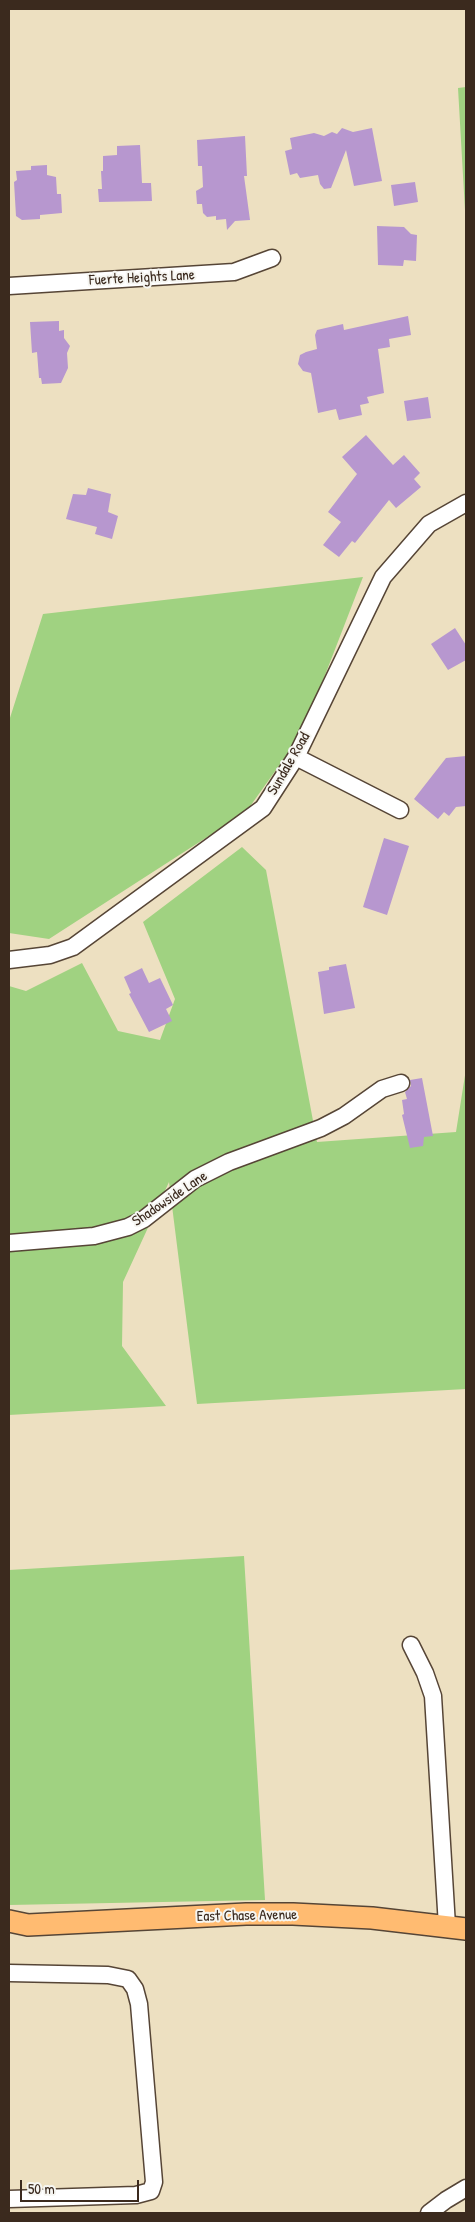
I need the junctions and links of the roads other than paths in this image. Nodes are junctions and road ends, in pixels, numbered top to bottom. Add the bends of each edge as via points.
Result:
1 (272, 258) dead end
2 (9, 286) edge
3 (466, 503) edge
4 (296, 758) junction
5 (400, 810) dead end
6 (9, 960) edge
7 (401, 1083) dead end
8 (9, 1243) edge
9 (411, 1645) dead end
10 (15, 1927) edge
11 (457, 1928) edge
12 (9, 1972) edge
13 (466, 2188) edge
14 (9, 2199) edge
15 (430, 2213) edge

1 - 2 street, Fuerte Heights Lane via 234,272
3 - 4 street, Sundale Road via 429,524 383,576
4 - 5 street
4 - 6 street, Sundale Road via 263,808 89,936 73,947 50,955
7 - 8 street, Shadowside Lane via 382,1089 321,1128 229,1162 196,1179 144,1219 128,1227 94,1236
9 - 11 street via 433,1696
10 - 11 main road, East Chase Avenue via 280,1914 372,1918
12 - 14 street via 108,1974 128,1979 135,1989 139,2004 154,2182 151,2191 136,2195
13 - 15 street

